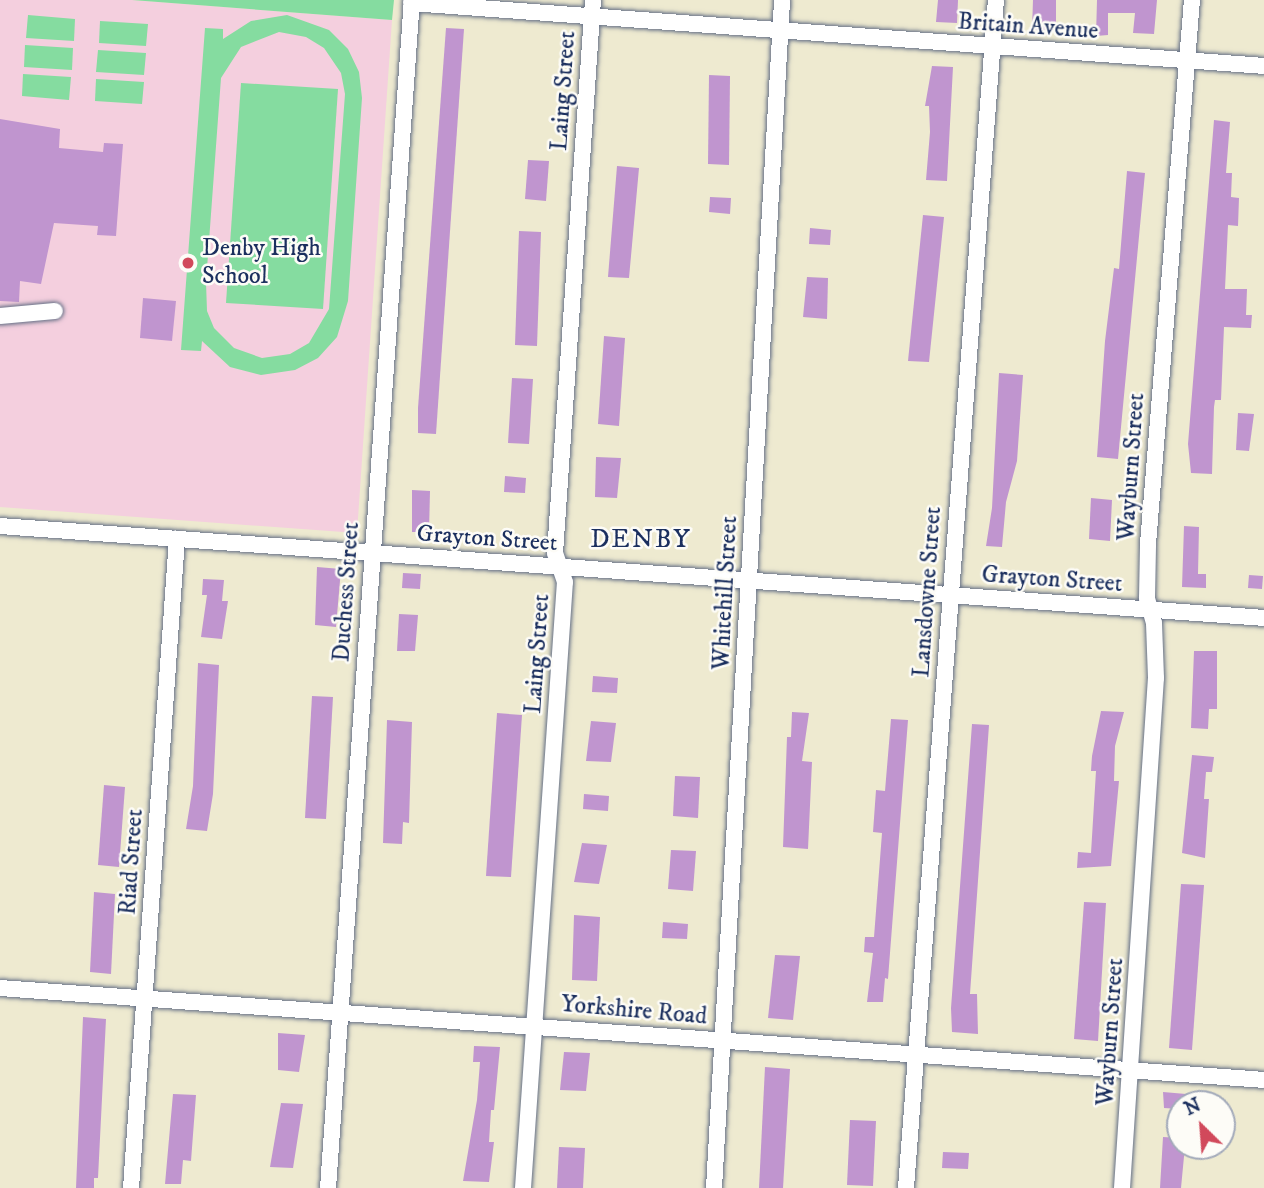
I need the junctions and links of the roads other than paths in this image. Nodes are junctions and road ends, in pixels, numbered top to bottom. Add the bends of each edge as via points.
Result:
1 (593, 0) edge
2 (782, 0) edge
3 (996, 0) edge
4 (1192, 0) edge
5 (412, 1) edge
6 (592, 17) junction
7 (779, 32) junction
8 (992, 48) junction
9 (1187, 61) junction
10 (1264, 66) edge
11 (55, 311) dead end
12 (0, 316) edge
13 (0, 526) edge
14 (177, 539) junction
15 (373, 553) junction
16 (560, 567) junction
17 (750, 581) junction
18 (951, 595) junction
19 (1150, 609) junction
20 (1264, 618) edge
21 (0, 988) edge
22 (145, 997) junction
23 (341, 1014) junction
24 (536, 1025) junction
25 (724, 1042) junction
26 (915, 1056) junction
27 (1132, 1069) junction
28 (1264, 1080) edge
29 (131, 1188) edge
30 (328, 1188) edge
31 (523, 1188) edge
32 (714, 1188) edge
33 (906, 1188) edge
34 (1122, 1188) edge

1 - 6 street, Laing Street
2 - 7 street, Whitehill Street
3 - 8 street, Lansdowne Street
4 - 9 street, Wayburn Street
5 - 6 street, Britain Avenue
5 - 15 street, Duchess Street
6 - 7 street, Britain Avenue
6 - 16 street, Laing Street via 555,553
7 - 8 street, Britain Avenue
7 - 17 street, Whitehill Street
8 - 9 street, Britain Avenue
8 - 18 street, Lansdowne Street
9 - 10 street, Britain Avenue
9 - 19 street, Wayburn Street via 1148,544
11 - 12 street
13 - 14 street, Grayton Street
14 - 15 street, Grayton Street
14 - 22 street, Riad Street
15 - 16 street, Grayton Street
15 - 23 street, Duchess Street
16 - 17 street, Grayton Street
16 - 24 street, Laing Street via 565,582
17 - 18 street, Grayton Street
17 - 25 street, Whitehill Street
18 - 19 street, Grayton Street
18 - 26 street, Lansdowne Street
19 - 20 street, Grayton Street
19 - 27 street, Wayburn Street via 1156,678
21 - 22 street, Yorkshire Road
22 - 23 street, Yorkshire Road
22 - 29 street, Riad Street
23 - 24 street, Yorkshire Road
23 - 30 street, Duchess Street
24 - 25 street, Yorkshire Road
24 - 31 street, Laing Street
25 - 26 street, Yorkshire Road
25 - 32 street, Whitehill Street
26 - 27 street, Yorkshire Road
26 - 33 street, Lansdowne Street
27 - 28 street, Yorkshire Road
27 - 34 street, Wayburn Street

